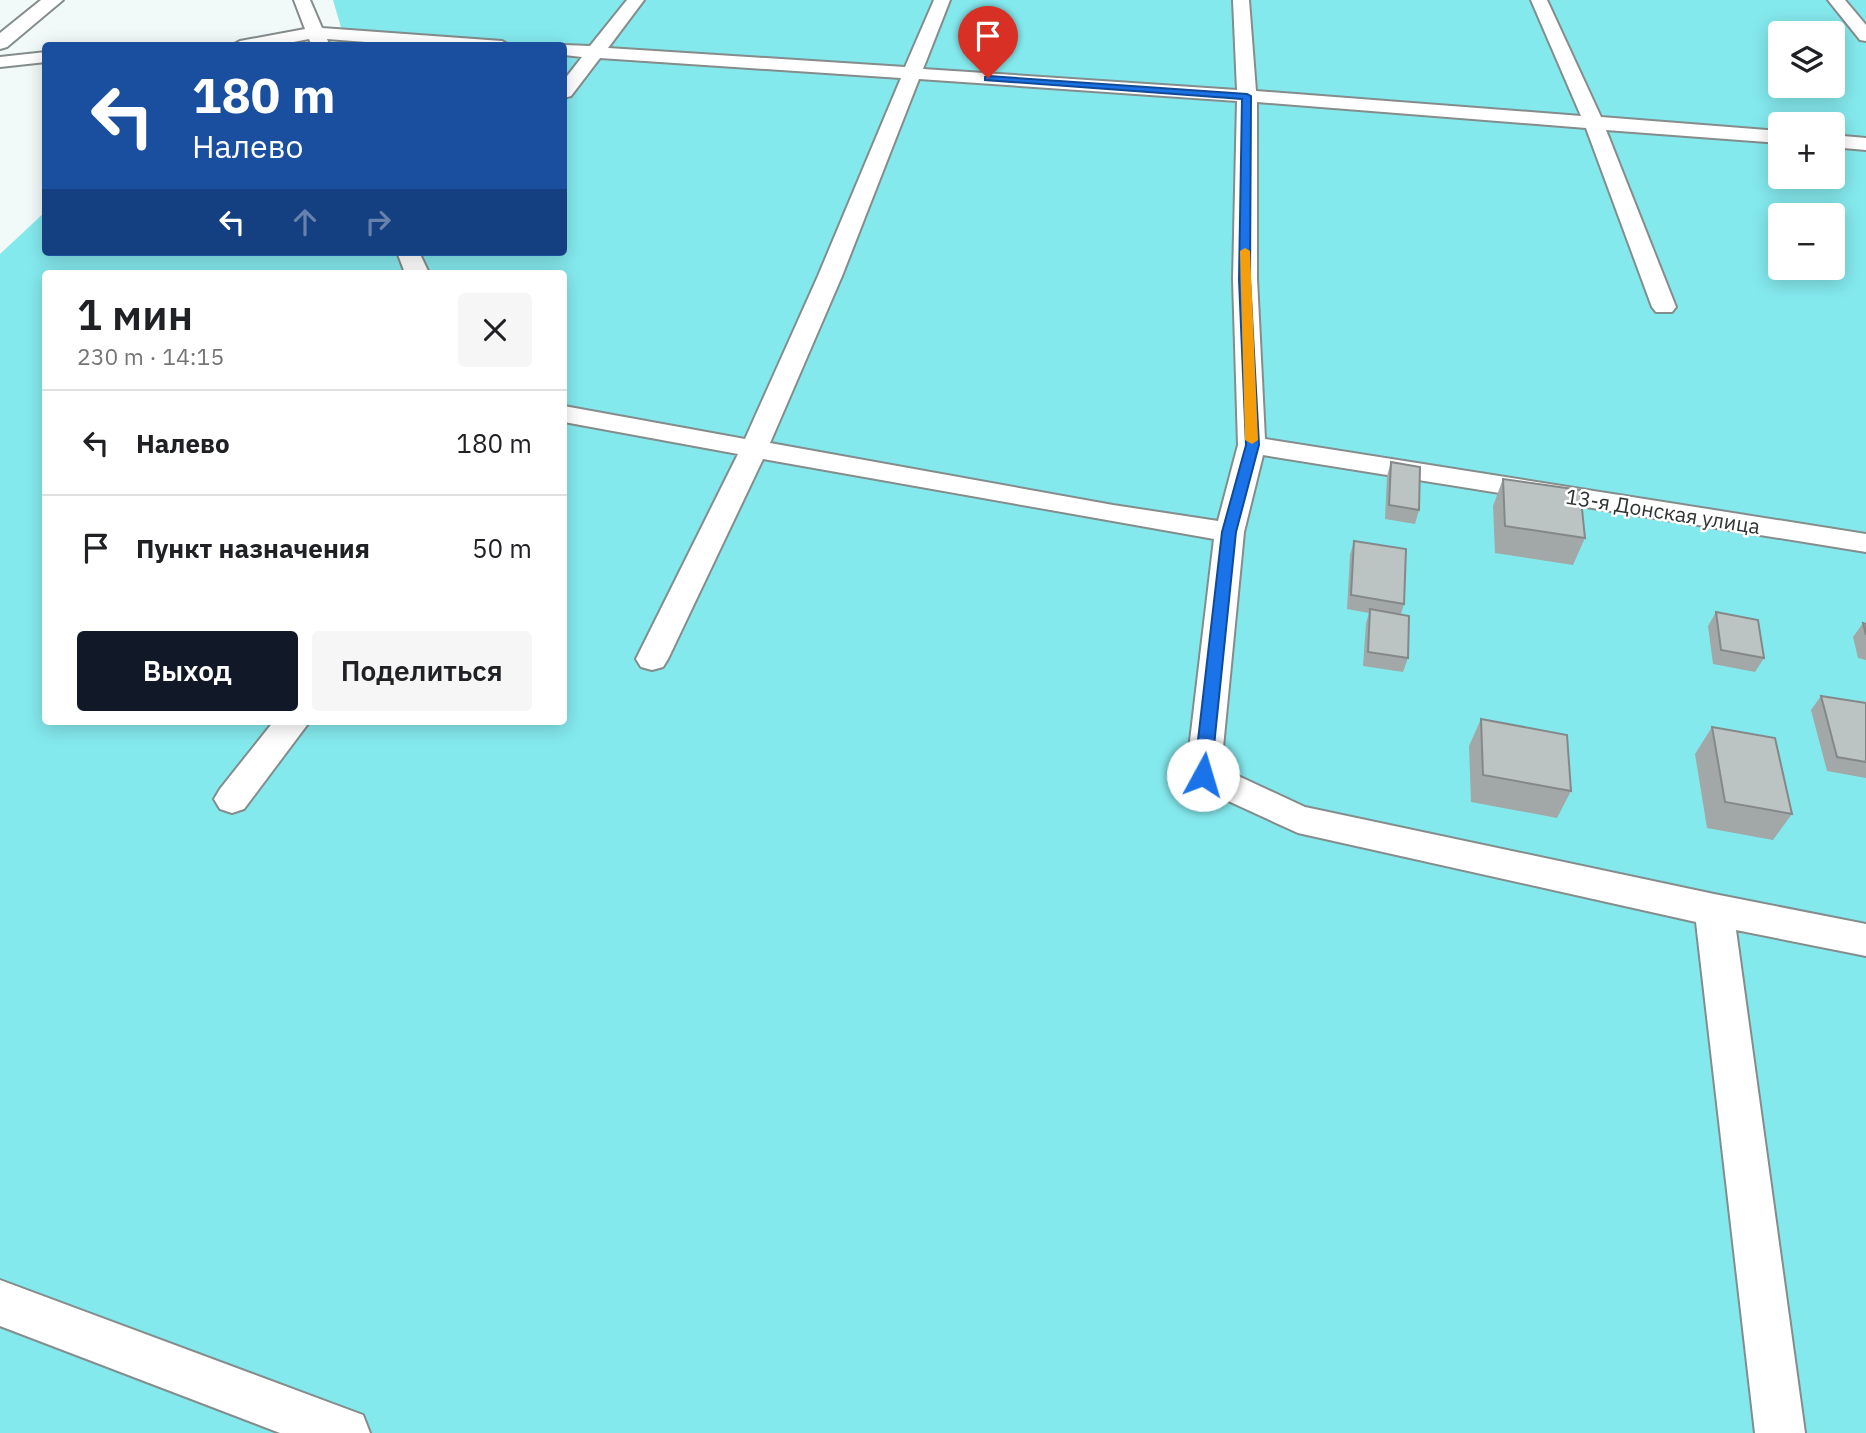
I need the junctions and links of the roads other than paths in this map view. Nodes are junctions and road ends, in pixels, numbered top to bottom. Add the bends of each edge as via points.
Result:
1 (53, 0) edge
2 (302, 0) edge
3 (636, 0) edge
4 (942, 0) edge
5 (1241, 0) edge
6 (1539, 0) edge
7 (1836, 0) edge
8 (1866, 36) edge
9 (317, 39) edge
10 (284, 42) edge
11 (396, 42) edge
12 (0, 43) edge
13 (567, 50) edge
14 (595, 52) junction
15 (42, 57) edge
16 (0, 62) edge
17 (911, 73) junction
18 (567, 88) edge
19 (1247, 96) junction
20 (1593, 121) junction
21 (1768, 136) edge
22 (1845, 142) edge
23 (1866, 144) edge
24 (1664, 307) dead end
25 (567, 416) edge
26 (1252, 445) junction
27 (755, 447) junction
28 (1229, 532) junction
29 (1866, 543) edge
30 (652, 659) dead end
31 (290, 725) edge
32 (232, 799) dead end
33 (1714, 910) junction
34 (1866, 940) edge
35 (0, 1303) edge
36 (345, 1433) edge
37 (1780, 1433) edge

1 - 12 main road
2 - 9 lane
3 - 14 lane
4 - 17 lane
5 - 19 lane
6 - 20 lane
7 - 8 lane
9 - 10 lane
9 - 11 lane
13 - 14 lane
14 - 17 lane
14 - 18 lane
15 - 16 lane
17 - 19 lane
17 - 27 lane via 831,276
19 - 20 lane
19 - 26 lane via 1245,279
20 - 21 lane
20 - 24 lane
22 - 23 lane
25 - 27 lane
26 - 28 lane
26 - 29 lane, 13-я Донская улица
27 - 28 lane
27 - 30 lane
28 - 33 lane via 1203,775 1298,819
31 - 32 lane
33 - 34 lane
33 - 37 lane
35 - 36 lane

